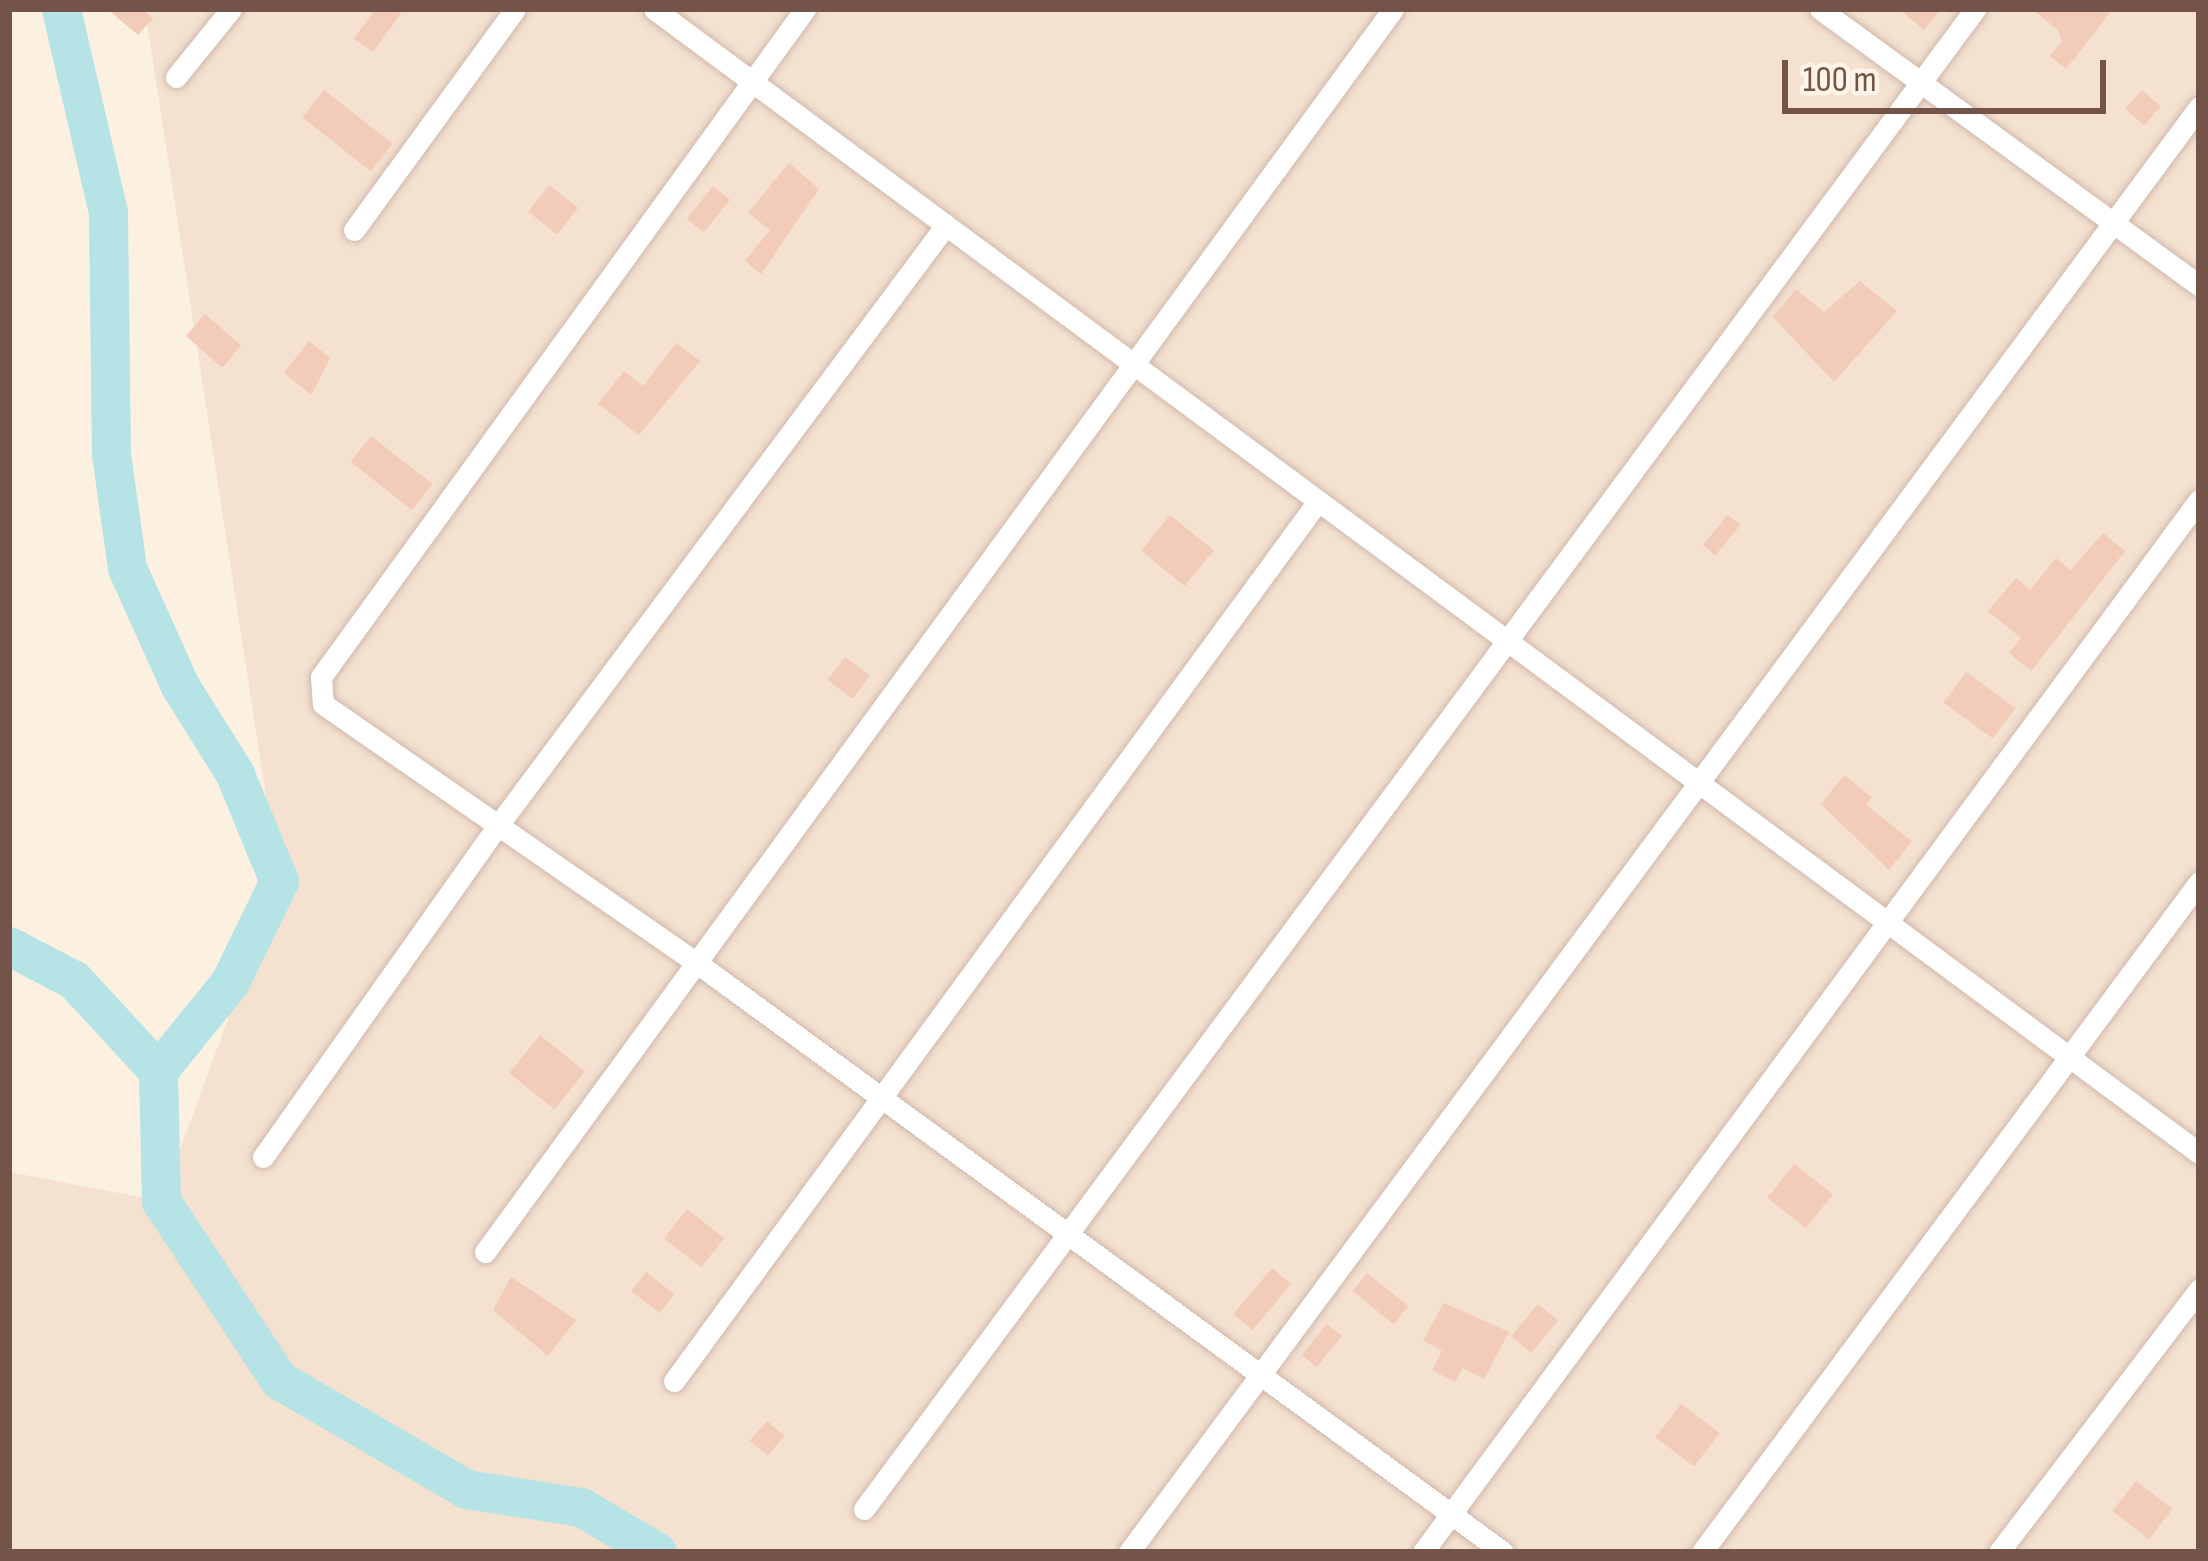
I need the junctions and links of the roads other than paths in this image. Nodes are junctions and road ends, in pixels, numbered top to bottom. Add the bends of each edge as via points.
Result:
1 (231, 9) edge
2 (515, 9) edge
3 (654, 9) edge
4 (805, 9) edge
5 (1393, 9) edge
6 (1820, 9) edge
7 (1975, 9) edge
8 (176, 76) dead end
9 (752, 82) junction
10 (1921, 82) junction
11 (2199, 106) edge
12 (2115, 224) junction
13 (946, 225) junction
14 (354, 230) dead end
15 (2199, 285) edge
16 (1134, 364) junction
17 (2199, 500) edge
18 (1318, 501) junction
19 (1508, 641) junction
20 (1699, 783) junction
21 (496, 828) junction
22 (2199, 882) edge
23 (1889, 924) junction
24 (697, 963) junction
25 (2069, 1056) junction
26 (881, 1098) junction
27 (2199, 1153) edge
28 (262, 1157) dead end
29 (1068, 1234) junction
30 (485, 1252) dead end
31 (2199, 1289) edge
32 (1260, 1375) junction
33 (674, 1381) dead end
34 (864, 1509) dead end
35 (1451, 1514) junction
36 (1129, 1552) edge
37 (1423, 1552) edge
38 (1502, 1552) edge
39 (1702, 1552) edge
40 (1999, 1552) edge

1 - 8 street
2 - 14 street
3 - 9 street
4 - 9 street
5 - 16 street
6 - 10 street
7 - 10 street
9 - 13 street
9 - 21 street via 321,677 323,704
10 - 12 street
10 - 19 street
11 - 12 street
12 - 15 street
12 - 20 street
13 - 16 street
13 - 21 street
16 - 18 street
16 - 24 street
17 - 23 street
18 - 19 street
18 - 26 street
19 - 20 street
19 - 29 street
20 - 23 street
20 - 32 street
21 - 24 street
21 - 28 street
22 - 25 street
23 - 25 street
23 - 35 street
24 - 26 street
24 - 30 street
25 - 27 street
25 - 39 street
26 - 29 street
26 - 33 street
29 - 32 street
29 - 34 street
31 - 40 street
32 - 35 street
32 - 36 street
35 - 37 street
35 - 38 street

